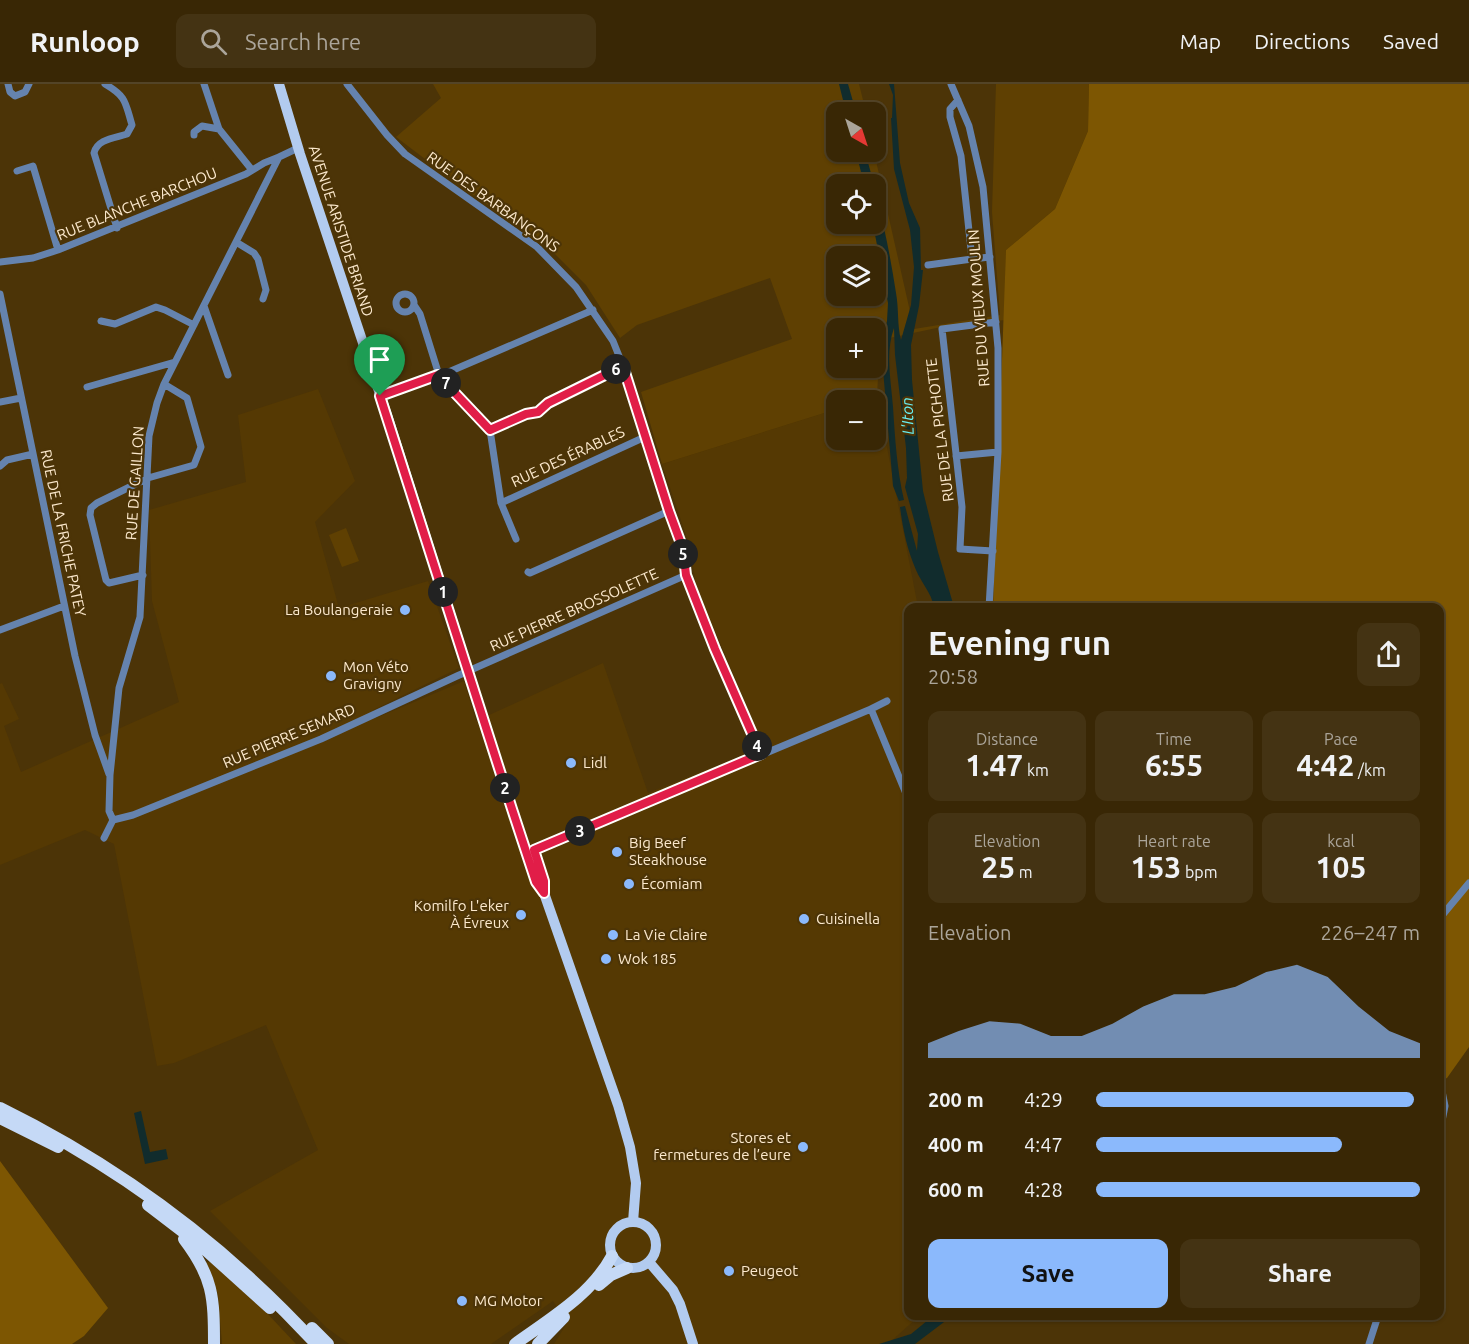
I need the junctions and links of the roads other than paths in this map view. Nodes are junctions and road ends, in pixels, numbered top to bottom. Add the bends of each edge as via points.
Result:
1 (8, 84) edge
2 (29, 84) edge
3 (105, 84) edge
4 (204, 84) edge
5 (279, 84) edge
6 (348, 84) edge
7 (951, 84) edge
8 (958, 100) junction
9 (219, 129) junction
10 (194, 135) dead end
11 (298, 148) junction
12 (279, 157) junction
13 (252, 170) junction
14 (17, 171) dead end
15 (117, 228) junction
16 (236, 242) junction
17 (58, 250) junction
18 (990, 257) junction
19 (972, 259) junction
20 (0, 262) edge
21 (928, 265) dead end
22 (0, 295) edge
23 (263, 299) dead end
24 (414, 305) dead end
25 (204, 306) junction
26 (593, 310) junction
27 (101, 321) dead end
28 (996, 322) junction
29 (194, 325) junction
30 (175, 362) junction
31 (623, 366) junction
32 (228, 375) dead end
33 (438, 375) junction
34 (165, 384) junction
35 (87, 387) dead end
36 (380, 396) junction
37 (21, 398) junction
38 (0, 402) edge
39 (490, 430) junction
40 (647, 436) junction
41 (998, 452) junction
42 (33, 454) junction
43 (956, 456) junction
44 (0, 466) edge
45 (148, 478) junction
46 (501, 502) junction
47 (669, 511) junction
48 (516, 539) dead end
49 (993, 551) junction
50 (528, 572) dead end
51 (143, 575) junction
52 (686, 575) junction
53 (989, 603) edge
54 (64, 606) junction
55 (0, 630) edge
56 (470, 670) junction
57 (887, 701) dead end
58 (872, 709) junction
59 (761, 754) junction
60 (110, 776) junction
61 (904, 789) edge
62 (113, 820) junction
63 (104, 838) dead end
64 (531, 852) junction
65 (1469, 883) edge
66 (1444, 913) edge
67 (0, 1108) edge
68 (0, 1118) edge
69 (633, 1222) junction
70 (172, 1223) junction
71 (612, 1256) junction
72 (648, 1262) junction
73 (627, 1268) junction
74 (277, 1304) junction
75 (1377, 1320) edge
76 (214, 1344) edge
77 (306, 1344) edge
78 (316, 1344) edge
79 (328, 1344) edge
80 (515, 1344) edge
81 (538, 1344) edge
82 (693, 1344) edge
83 (1369, 1344) edge

1 - 2 street via 15,96 25,92
3 - 15 street via 124,98 132,125 127,134 100,142 94,153
4 - 9 street
5 - 11 main road, AVENUE ARISTIDE BRIAND
6 - 26 street, RUE DES BARBANÇONS via 405,154 537,247
7 - 8 street, RUE DU VIEUX MOULIN
8 - 18 street, RUE DU VIEUX MOULIN via 976,150
8 - 19 street via 950,109 950,117 962,156
9 - 10 street via 202,126
9 - 13 street
11 - 12 street
11 - 36 main road, AVENUE ARISTIDE BRIAND
12 - 13 street, RUE BLANCHE BARCHOU
12 - 16 street, RUE DE GAILLON
13 - 15 street, RUE BLANCHE BARCHOU
14 - 17 street via 33,166
15 - 17 street, RUE BLANCHE BARCHOU
16 - 23 street via 258,259 266,290
16 - 25 street, RUE DE GAILLON
17 - 20 street, RUE BLANCHE BARCHOU
18 - 19 street
18 - 28 street, RUE DU VIEUX MOULIN
19 - 21 street
22 - 37 street, RUE DE LA FRICHE PATEY
24 - 33 street
25 - 29 street, RUE DE GAILLON
25 - 32 street
26 - 31 street, RUE DES BARBANÇONS
26 - 33 street
27 - 29 street via 115,324 156,307
28 - 41 street, RUE DU VIEUX MOULIN
28 - 43 street, RUE DE LA PICHOTTE via 942,328
29 - 30 street, RUE DE GAILLON
30 - 34 street, RUE DE GAILLON
30 - 35 street
31 - 39 street via 548,403 538,412
31 - 40 street, RUE DES BARBANÇONS
33 - 36 street
33 - 39 street
34 - 45 street, RUE DE GAILLON via 149,436
34 - 45 street via 187,398 201,447 194,465
36 - 56 main road, AVENUE ARISTIDE BRIAND
37 - 38 street
37 - 42 street, RUE DE LA FRICHE PATEY
39 - 46 street
40 - 46 street, RUE DES ÉRABLES
40 - 47 street, RUE DES BARBANÇONS
41 - 43 street
41 - 49 street, RUE DU VIEUX MOULIN
42 - 44 street via 8,459
42 - 54 street, RUE DE LA FRICHE PATEY
43 - 49 street, RUE DE LA PICHOTTE via 962,507 960,549
45 - 51 street, RUE DE GAILLON
45 - 51 street via 97,503 90,515 106,580 110,583
46 - 48 street
47 - 50 street
47 - 52 street, RUE DES BARBANÇONS via 683,549
49 - 53 street, RUE DU VIEUX MOULIN
51 - 60 street, RUE DE GAILLON via 140,617 119,688
52 - 56 street, RUE PIERRE BROSSOLETTE
52 - 59 street, RUE DES BARBANÇONS
54 - 55 street
54 - 60 street, RUE DE LA FRICHE PATEY via 95,735
56 - 62 street, RUE PIERRE SEMARD via 321,739
56 - 64 main road, AVENUE ARISTIDE BRIAND
57 - 58 street
58 - 59 street
58 - 61 street
59 - 64 street
60 - 62 street, RUE DE GAILLON via 109,811
62 - 63 street
64 - 69 main road, AVENUE ARISTIDE BRIAND via 544,881 544,893 630,1147 636,1183
65 - 66 street
67 - 74 highway via 82,1152 144,1192 203,1236
68 - 70 highway via 84,1162
69 - 71 main road via 615,1230 610,1244
69 - 72 main road via 646,1226 655,1238 656,1251
70 - 76 highway via 197,1256 209,1281 214,1306
70 - 77 highway via 249,1287
71 - 73 main road
71 - 80 highway via 603,1273 579,1296
72 - 73 main road via 639,1268
72 - 82 main road via 673,1290
73 - 81 highway via 596,1287
74 - 78 highway
74 - 79 highway
75 - 83 street

